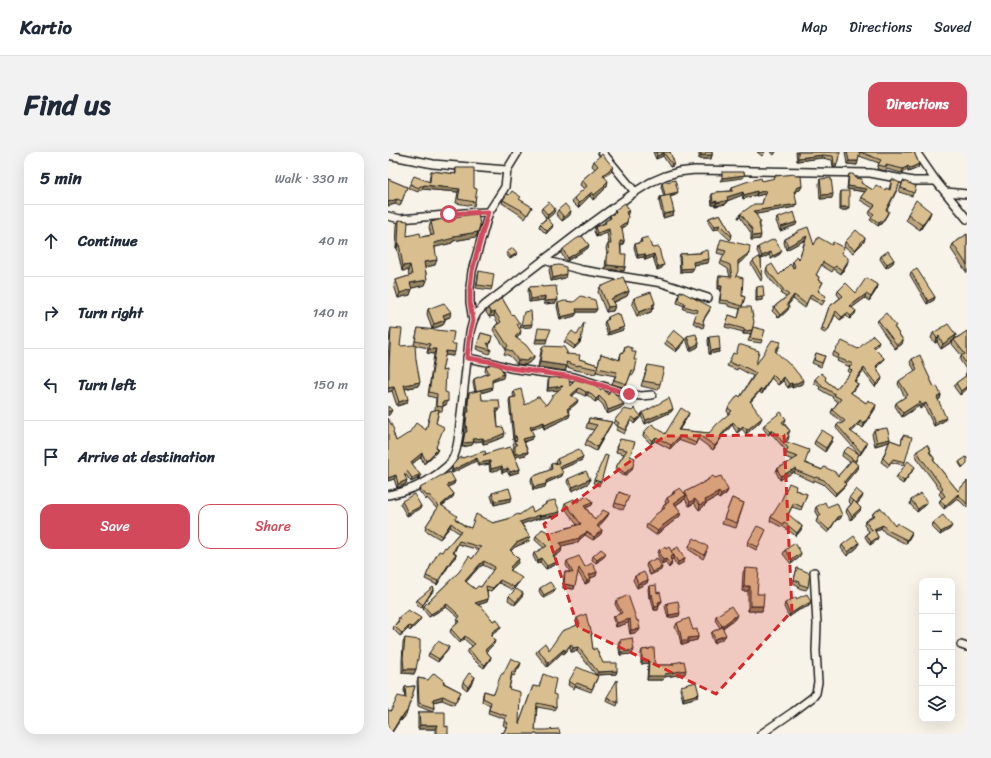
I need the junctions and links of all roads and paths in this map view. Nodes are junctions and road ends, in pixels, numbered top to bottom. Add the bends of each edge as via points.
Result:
1 (518, 152) edge
2 (602, 152) edge
3 (916, 152) edge
4 (388, 154) edge
5 (507, 170) junction
6 (936, 181) junction
7 (635, 192) junction
8 (946, 192) junction
9 (967, 194) edge
10 (488, 212) junction
11 (388, 216) edge
12 (967, 219) edge
13 (543, 260) junction
14 (708, 298) dead end
15 (473, 321) junction
16 (467, 358) junction
17 (652, 395) dead end
18 (388, 495) edge
19 (814, 572) dead end
20 (761, 734) edge

1 - 5 street
2 - 7 street
3 - 6 street
4 - 5 street via 433,164
5 - 10 street via 505,187
6 - 7 street via 913,181 870,173 695,170 665,176
6 - 8 street
7 - 13 street
8 - 9 street
8 - 12 street
10 - 11 street via 400,219
10 - 15 street via 472,271 470,302
13 - 14 street via 582,270 662,283
13 - 15 street via 485,306
15 - 16 street
16 - 17 street via 510,368 574,377 629,394
16 - 18 street via 457,449 452,460 446,468 423,484
19 - 20 street via 818,682 816,693

